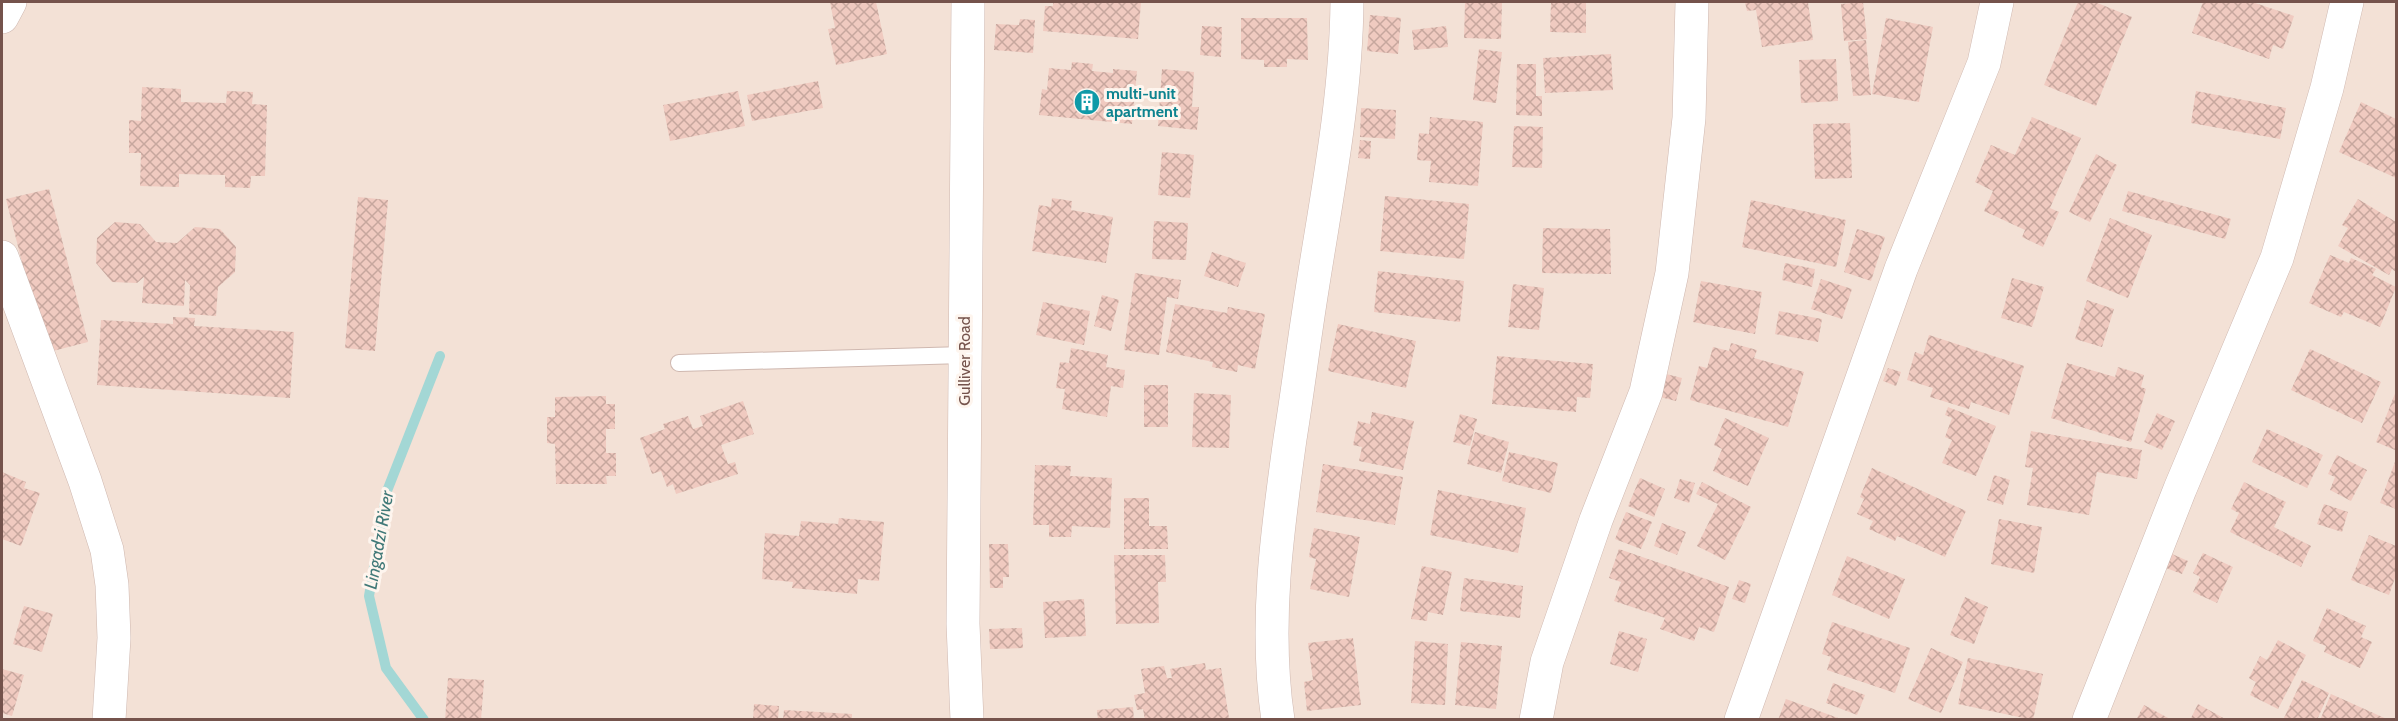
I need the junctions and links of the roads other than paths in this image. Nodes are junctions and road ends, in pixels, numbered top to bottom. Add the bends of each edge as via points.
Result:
1 (10, 2) edge
2 (968, 2) edge
3 (1347, 2) edge
4 (1692, 2) edge
5 (1997, 2) edge
6 (2347, 2) edge
7 (2, 17) edge
8 (2, 257) edge
9 (964, 355) junction
10 (679, 363) dead end
11 (109, 720) edge
12 (967, 720) edge
13 (1278, 720) edge
14 (1536, 720) edge
15 (1741, 720) edge
16 (2089, 720) edge

1 - 7 street
2 - 9 street, Gulliver Road
3 - 13 street via 1338,134 1276,532 1272,680
4 - 14 street via 1689,118 1672,273 1646,392 1596,520 1548,662
5 - 15 street via 1984,63 1901,268
6 - 16 street via 2277,258
8 - 11 street via 107,550 114,638
9 - 10 lane
9 - 12 street, Gulliver Road via 963,624

